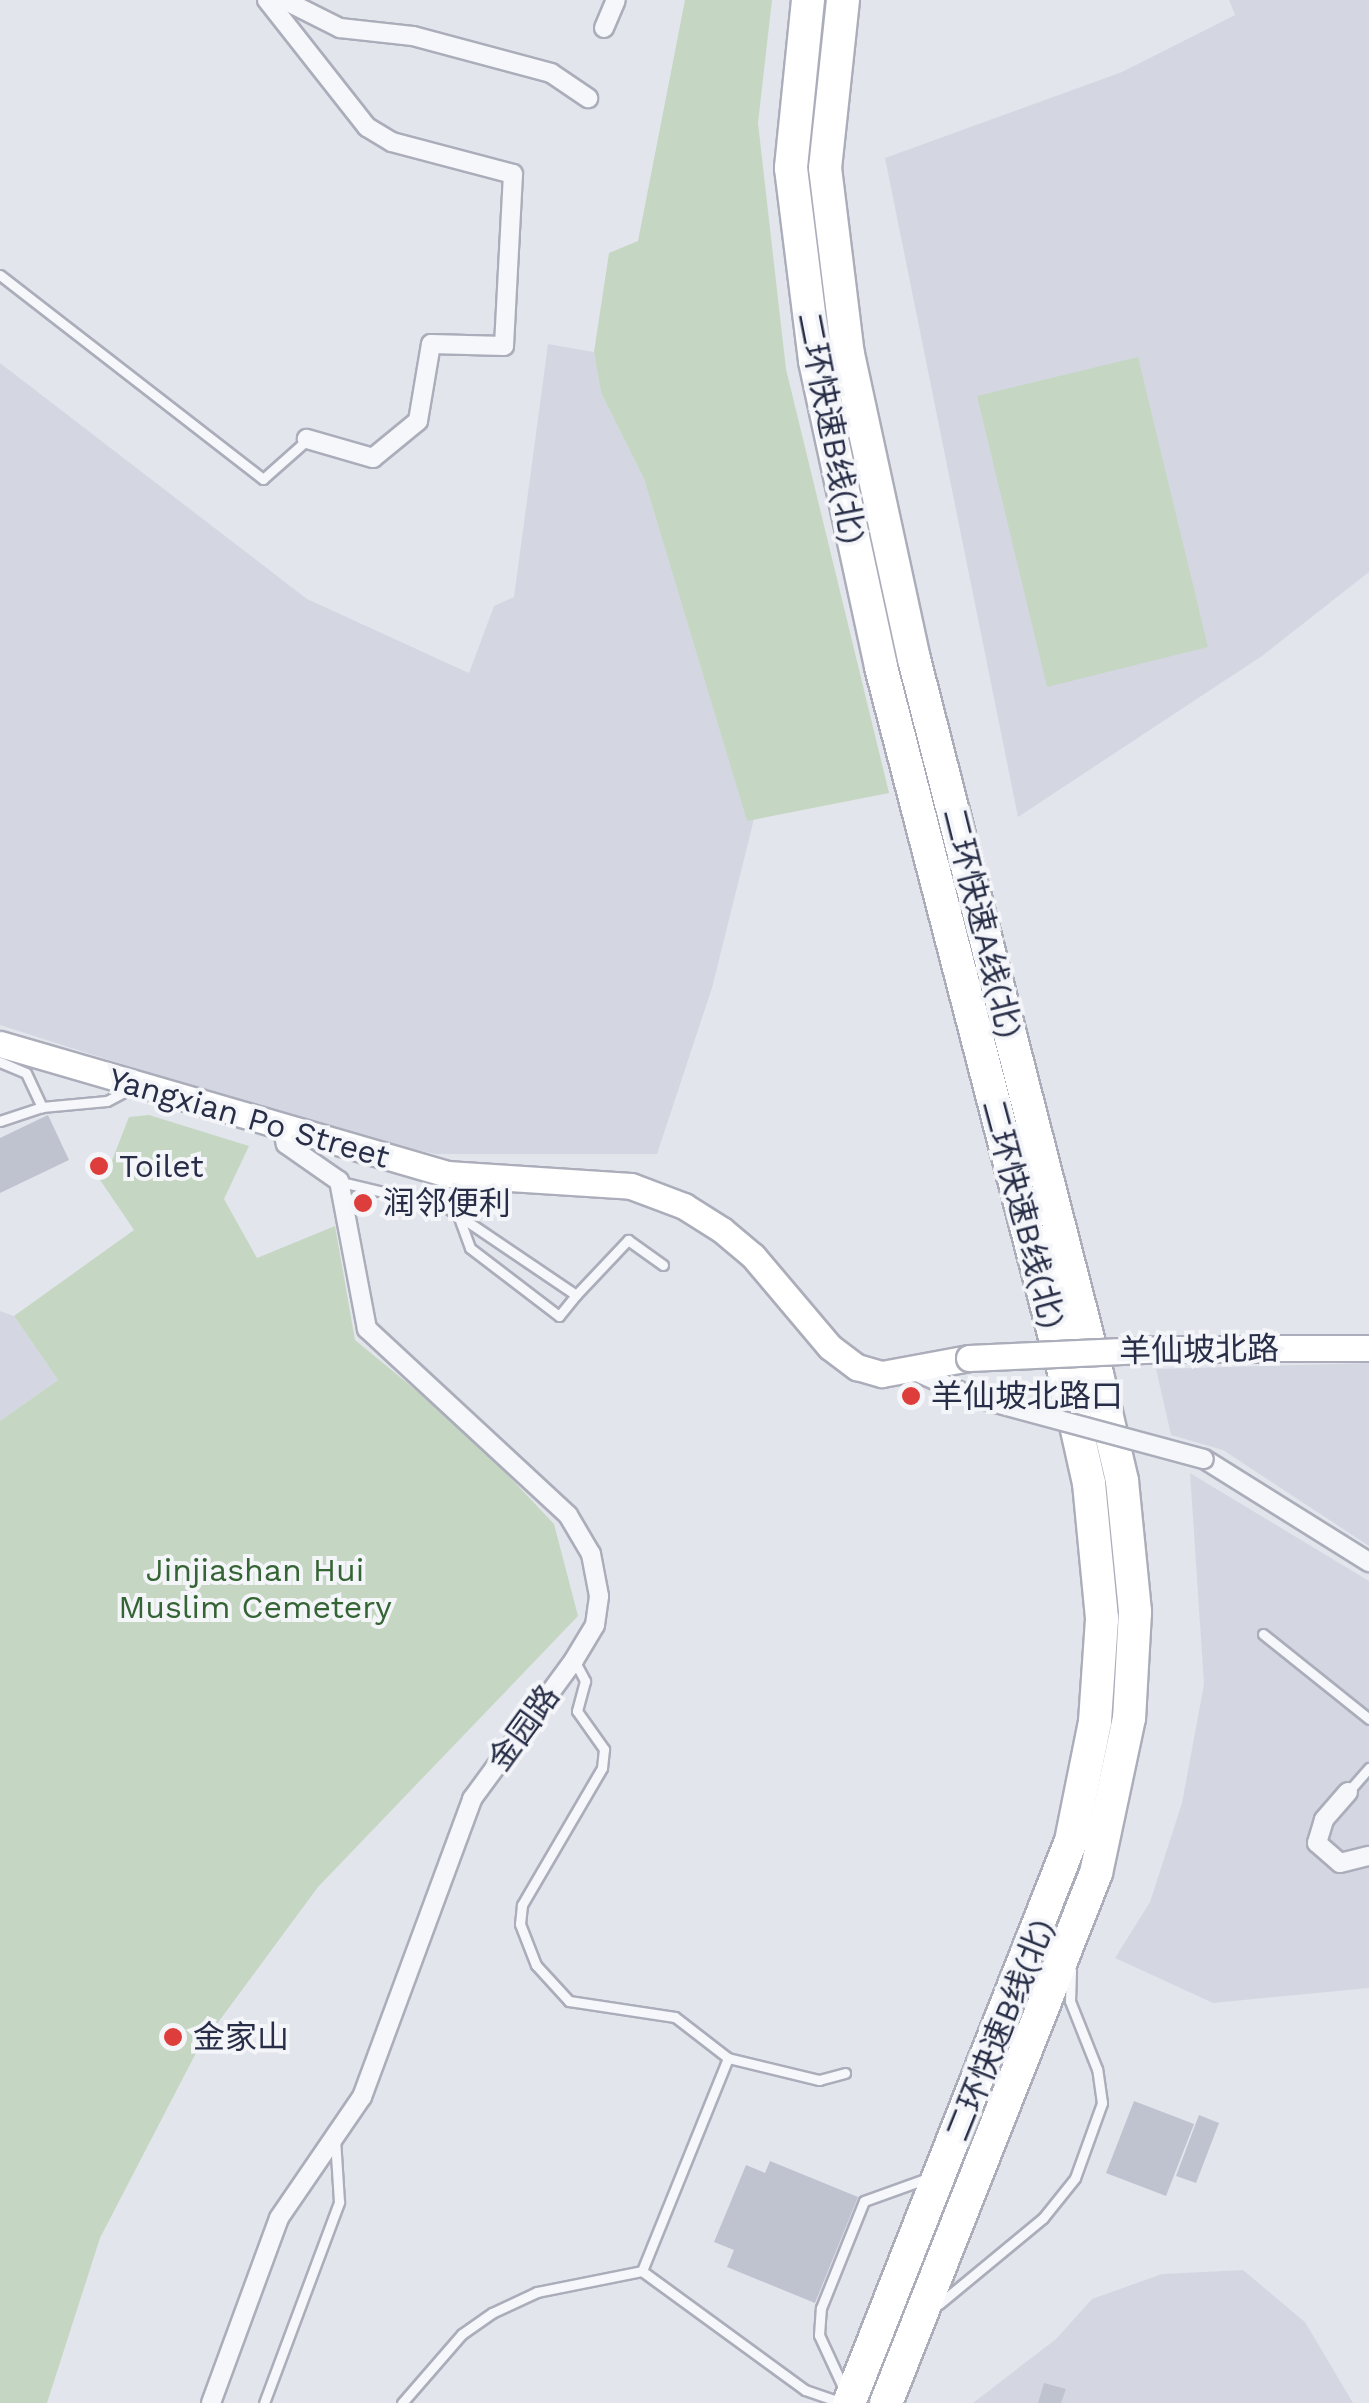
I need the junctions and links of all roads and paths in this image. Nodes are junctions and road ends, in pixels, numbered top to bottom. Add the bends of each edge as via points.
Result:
1 (267, 0) edge
2 (284, 0) edge
3 (616, 0) edge
4 (808, 0) edge
5 (843, 0) edge
6 (604, 28) dead end
7 (588, 98) dead end
8 (0, 275) edge
9 (307, 440) joint
10 (0, 1044) edge
11 (0, 1062) edge
12 (134, 1086) junction
13 (42, 1107) junction
14 (0, 1121) edge
15 (282, 1128) junction
16 (338, 1181) junction
17 (457, 1212) junction
18 (663, 1265) dead end
19 (576, 1294) junction
20 (1369, 1348) edge
21 (968, 1358) joint
22 (914, 1371) junction
23 (1369, 1562) edge
24 (1263, 1634) dead end
25 (574, 1660) junction
26 (1369, 1719) edge
27 (1369, 1768) edge
28 (1348, 1792) joint
29 (1369, 1856) edge
30 (1072, 1942) junction
31 (728, 2058) junction
32 (846, 2073) dead end
33 (335, 2137) junction
34 (950, 2154) junction
35 (642, 2271) junction
36 (915, 2334) junction
37 (211, 2403) edge
38 (264, 2403) edge
39 (402, 2403) edge
40 (847, 2403) edge
41 (886, 2403) edge

1 - 9 street via 366,127 392,142 513,174 504,346 431,344 418,421 373,458
2 - 7 street via 340,28 439,41 551,72
3 - 6 street
4 - 34 highway, 二环快速B线(北) via 791,168 815,361 881,667 1065,1376 1101,1573 1095,1722 1071,1841
5 - 30 highway, 二环快速A线(北) via 825,168 848,354 914,659 1097,1374 1133,1560 1134,1659 1123,1756
8 - 9 lane via 263,480
10 - 12 street, Yangxian Po Street
11 - 13 lane via 26,1073
12 - 13 lane via 107,1100
12 - 15 street, Yangxian Po Street
13 - 14 lane
15 - 16 street via 286,1144
15 - 22 street, Yangxian Po Street via 447,1174 631,1186 684,1206 753,1256 830,1347 856,1367 882,1374
16 - 17 lane
16 - 25 street, 金园路 via 367,1329 510,1456 568,1515 590,1554 599,1596 595,1625
17 - 19 lane
17 - 19 lane via 470,1248 559,1316
18 - 19 lane via 628,1240
20 - 21 street, 羊仙坡北路, bridge
21 - 22 street, Yangxian Po Street
22 - 23 street, bridge via 970,1396 1204,1459
24 - 26 lane
25 - 31 lane via 585,1680 578,1710 604,1749 602,1768 522,1904 520,1924 536,1965 568,2000 674,2017
25 - 33 street, 金园路 via 472,1799 362,2097
27 - 28 lane
28 - 29 street via 1324,1820 1317,1843 1340,1863
30 - 36 highway, 二环快速A线(北)
30 - 36 lane via 1070,2001 1097,2068 1102,2102 1074,2178 1043,2218 940,2303
31 - 32 lane via 819,2080
31 - 35 lane
33 - 37 street, 金园路 via 279,2218
33 - 38 lane via 339,2202
34 - 40 highway, 二环快速B线(北)
34 - 40 lane via 915,2186 864,2200 822,2308 820,2334
35 - 39 lane via 537,2292 492,2313 462,2334
35 - 40 lane via 793,2382
36 - 41 highway, 二环快速A线(北)

